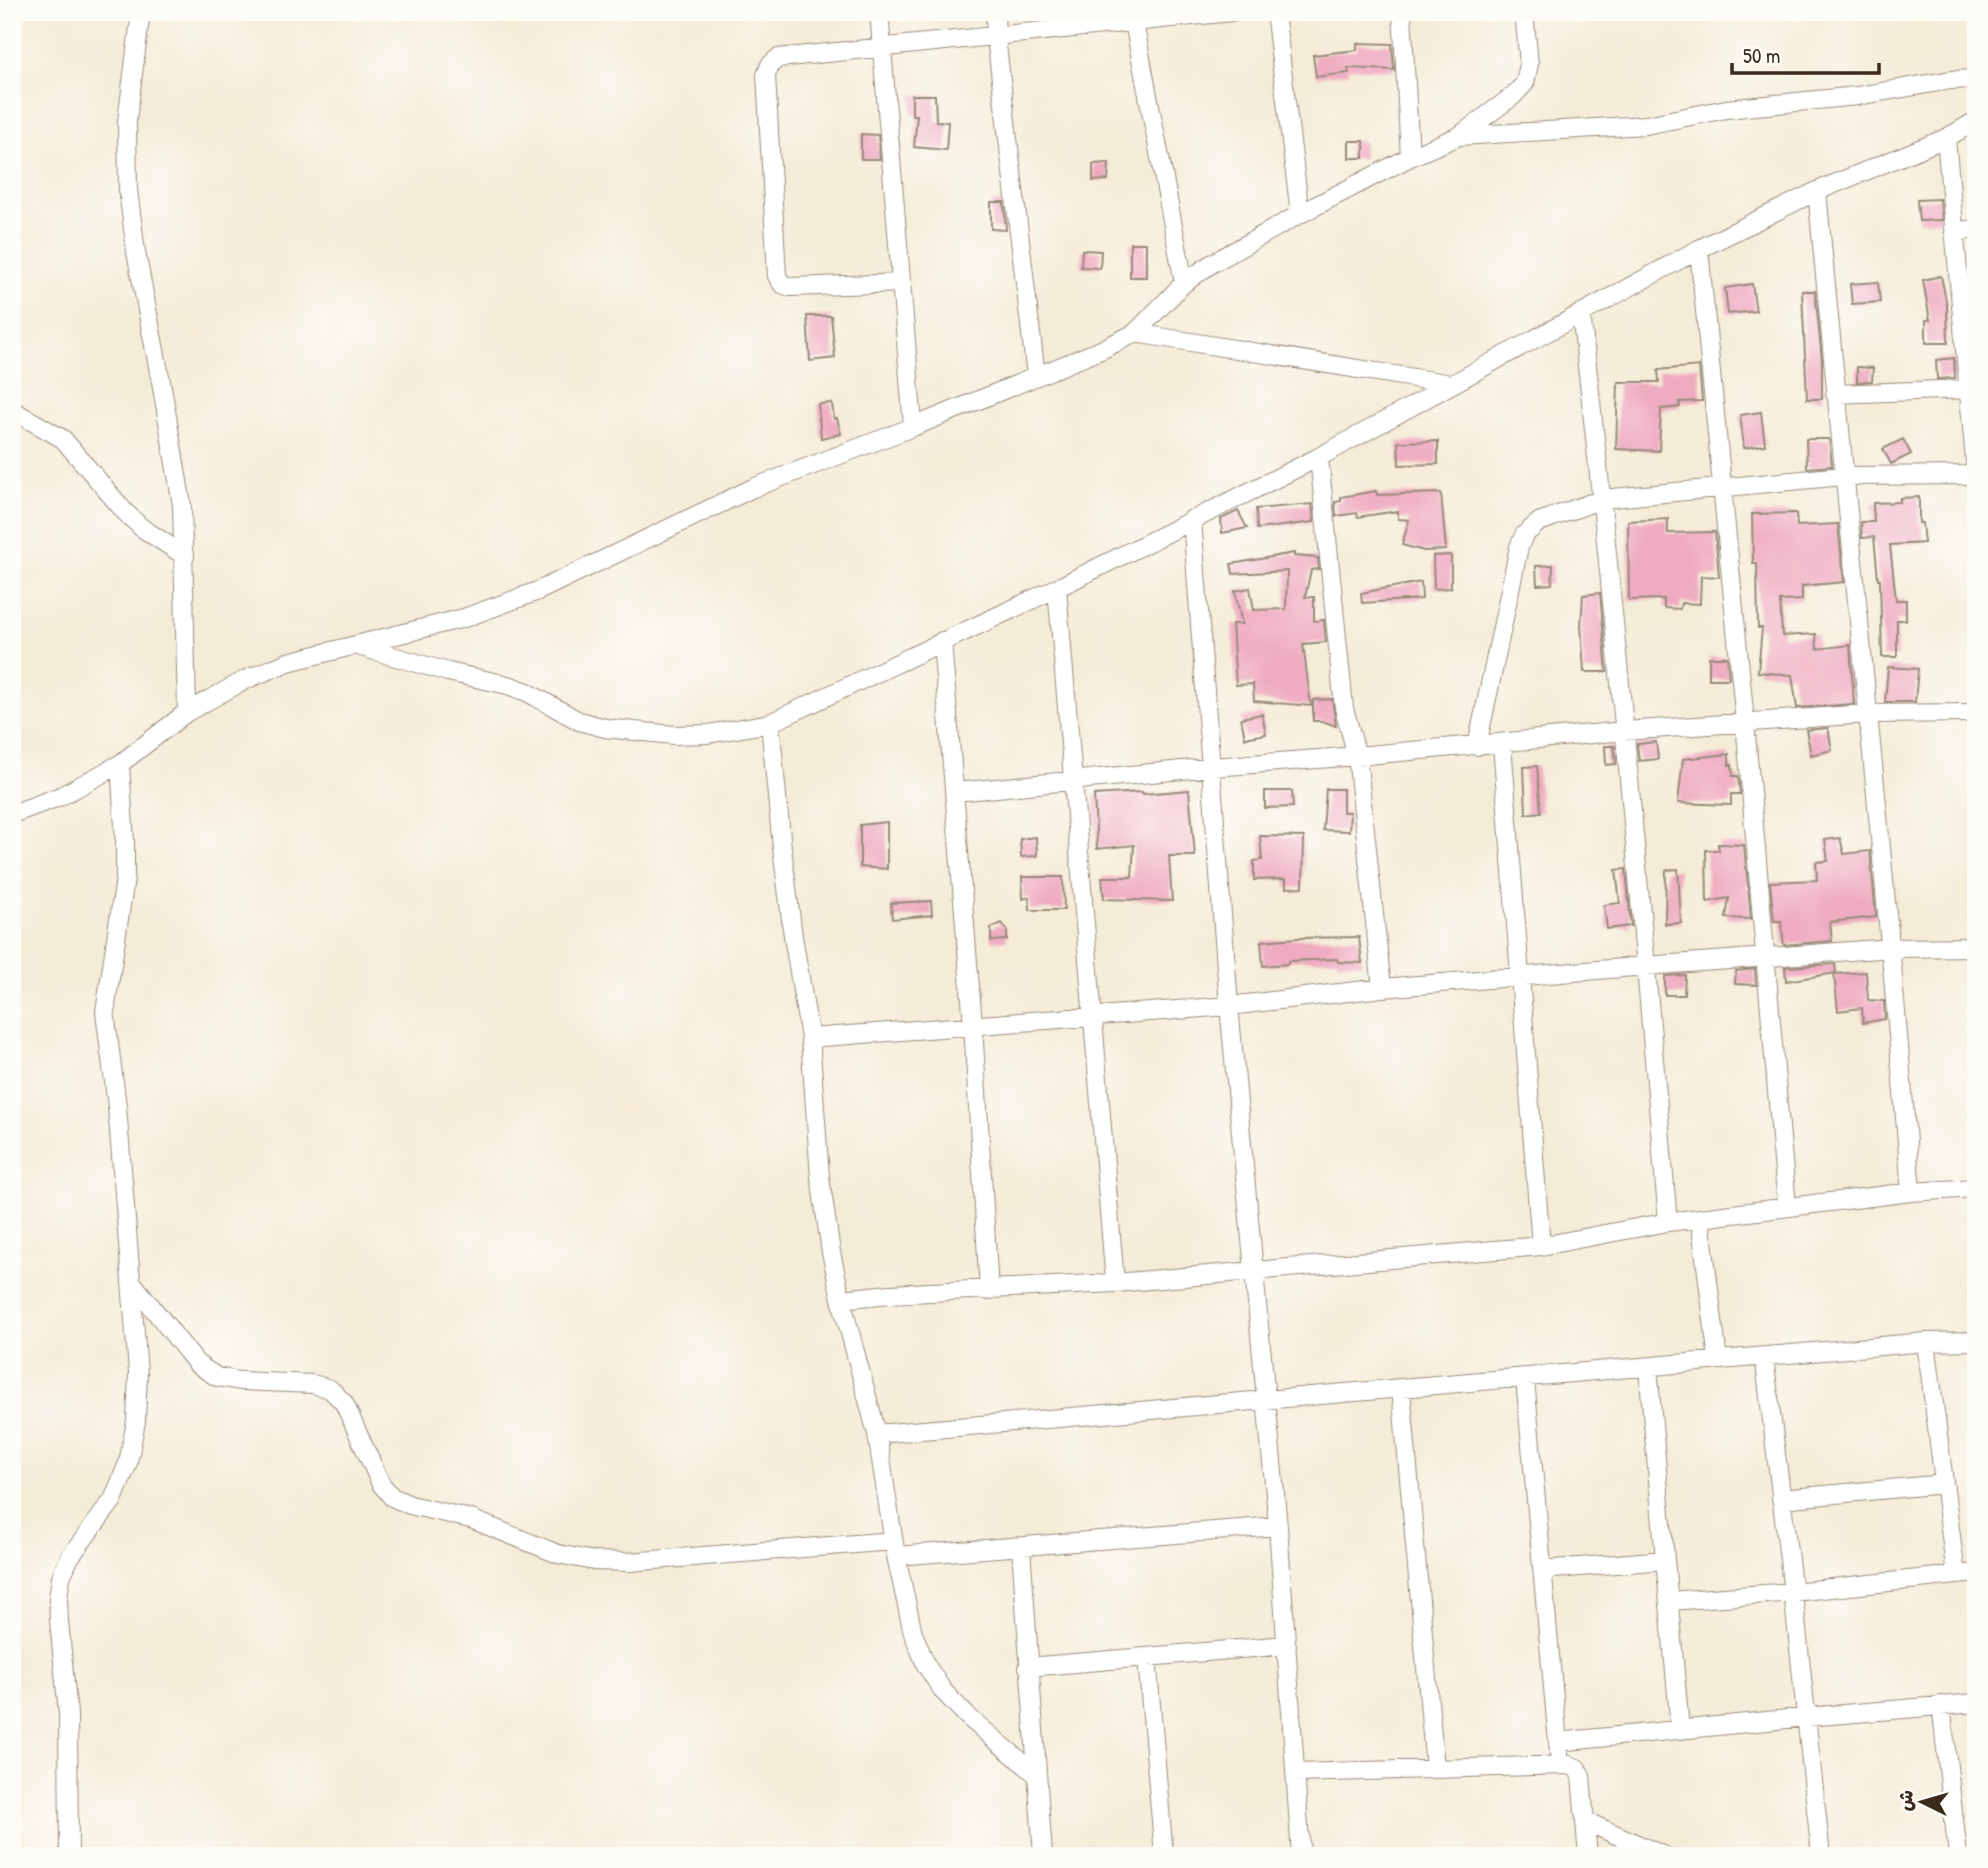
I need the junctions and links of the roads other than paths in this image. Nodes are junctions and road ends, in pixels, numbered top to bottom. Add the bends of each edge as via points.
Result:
1 (141, 12) edge
2 (879, 12) edge
3 (995, 12) edge
4 (1231, 12) edge
5 (1275, 12) edge
6 (1402, 12) edge
7 (1524, 12) edge
8 (1132, 17) edge
9 (996, 37) junction
10 (882, 49) junction
11 (1976, 79) edge
12 (1976, 121) edge
13 (1459, 136) junction
14 (1946, 138) junction
15 (1410, 157) junction
16 (1816, 191) junction
17 (1300, 214) junction
18 (1976, 229) edge
19 (1954, 232) junction
20 (1699, 249) junction
21 (902, 283) junction
22 (1184, 283) junction
23 (1581, 313) junction
24 (1135, 333) junction
25 (1036, 376) junction
26 (1451, 384) junction
27 (1968, 389) junction
28 (1835, 394) junction
29 (12, 410) edge
30 (913, 427) junction
31 (1319, 457) junction
32 (1976, 474) edge
33 (1843, 476) junction
34 (1723, 488) junction
35 (1602, 499) junction
36 (1192, 519) junction
37 (185, 556) junction
38 (1057, 588) junction
39 (943, 641) junction
40 (358, 646) junction
41 (187, 712) junction
42 (1867, 713) junction
43 (1976, 713) edge
44 (1745, 722) junction
45 (771, 723) junction
46 (1624, 731) junction
47 (1502, 744) junction
48 (1477, 746) junction
49 (1357, 756) junction
50 (120, 764) junction
51 (1213, 766) junction
52 (1073, 781) junction
53 (955, 792) junction
54 (12, 814) edge
55 (1976, 947) edge
56 (1892, 948) junction
57 (1766, 957) junction
58 (1646, 966) junction
59 (1520, 976) junction
60 (1382, 988) junction
61 (1229, 1006) junction
62 (1094, 1016) junction
63 (972, 1025) junction
64 (810, 1038) junction
65 (1976, 1188) edge
66 (1911, 1192) junction
67 (1787, 1207) junction
68 (1700, 1218) junction
69 (1668, 1222) junction
70 (1541, 1246) junction
71 (1254, 1272) junction
72 (131, 1281) junction
73 (1115, 1283) junction
74 (989, 1291) junction
75 (841, 1299) junction
76 (1976, 1341) edge
77 (1926, 1342) junction
78 (1764, 1356) junction
79 (1717, 1360) junction
80 (1648, 1367) junction
81 (1525, 1379) junction
82 (1401, 1389) junction
83 (1264, 1401) junction
84 (877, 1434) junction
85 (1944, 1484) junction
86 (1782, 1499) junction
87 (1278, 1526) junction
88 (1021, 1548) junction
89 (895, 1549) junction
90 (1665, 1560) junction
91 (1542, 1570) junction
92 (1976, 1573) edge
93 (1956, 1575) junction
94 (1793, 1592) junction
95 (1668, 1601) junction
96 (1287, 1645) junction
97 (1147, 1658) junction
98 (1028, 1668) junction
99 (1976, 1703) edge
100 (1941, 1705) junction
101 (1807, 1717) junction
102 (1680, 1729) junction
103 (1558, 1741) junction
104 (1560, 1765) junction
105 (1435, 1768) junction
106 (1296, 1773) junction
107 (1036, 1774) junction
108 (1585, 1821) junction
109 (69, 1856) edge
110 (1043, 1856) edge
111 (1164, 1856) edge
112 (1301, 1856) edge
113 (1588, 1856) edge
114 (1664, 1856) edge
115 (1821, 1856) edge
116 (1958, 1856) edge

1 - 37 street via 127,121 128,190 173,447
2 - 10 street
3 - 9 street
4 - 8 street
5 - 17 street
6 - 15 street
7 - 13 street via 1529,64 1525,83
8 - 9 street
8 - 22 street
9 - 10 street
9 - 25 street
10 - 21 street
10 - 21 street via 778,58 770,65 766,75 777,276 790,287
11 - 13 street via 1726,109 1646,125
12 - 14 street
13 - 15 street
14 - 16 street
14 - 19 street
15 - 17 street
16 - 20 street
16 - 28 street
17 - 22 street
18 - 19 street
19 - 27 street
20 - 23 street
20 - 34 street
21 - 30 street
22 - 24 street
23 - 26 street
23 - 35 street
24 - 25 street
24 - 26 street
25 - 30 street
26 - 31 street
27 - 28 street
27 - 32 street
28 - 33 street
29 - 37 street via 63,439 125,512
30 - 40 street via 753,488 538,591 464,618
31 - 36 street
31 - 49 street via 1345,709
32 - 33 street
33 - 34 street
33 - 42 street
34 - 35 street
34 - 44 street
35 - 46 street
35 - 48 street via 1539,522 1524,535
36 - 38 street
36 - 51 street
37 - 41 street
38 - 39 street
38 - 52 street
39 - 45 street
39 - 53 street
40 - 41 street via 288,662
40 - 45 street via 508,685 605,729 708,734
41 - 50 street
42 - 43 street
42 - 44 street
42 - 56 street
44 - 46 street
44 - 57 street
45 - 64 street via 784,860
46 - 47 street
46 - 58 street
47 - 48 street
47 - 59 street
48 - 49 street
49 - 51 street
49 - 60 street
50 - 54 street via 61,796
50 - 72 street via 125,879 105,1012
51 - 52 street
51 - 61 street
52 - 53 street
52 - 62 street
53 - 63 street
55 - 56 street
56 - 57 street
56 - 66 street
57 - 58 street
57 - 67 street
58 - 59 street
58 - 69 street
59 - 60 street
59 - 70 street
60 - 61 street
61 - 62 street
61 - 71 street
62 - 63 street
62 - 73 street
63 - 64 street
63 - 74 street
64 - 75 street via 820,1177
65 - 66 street
66 - 67 street
67 - 68 street
68 - 69 street
68 - 79 street
69 - 70 street
70 - 71 street
71 - 73 street
71 - 83 street
72 - 89 street via 197,1363 217,1377 330,1389 344,1403 380,1484 392,1497 411,1505 471,1519 558,1554 594,1561
72 - 109 street via 138,1373 128,1463 113,1500 70,1556 58,1598 68,1714
73 - 74 street
74 - 75 street
75 - 84 street
76 - 77 street
77 - 78 street
77 - 85 street
78 - 79 street
78 - 86 street
79 - 80 street
80 - 81 street
80 - 90 street
81 - 82 street
81 - 91 street
82 - 83 street
82 - 105 street
83 - 84 street
83 - 87 street
84 - 89 street
85 - 86 street
85 - 93 street
86 - 94 street
87 - 88 street
87 - 96 street
88 - 89 street
88 - 98 street
89 - 107 street via 913,1633 926,1665 967,1716
90 - 91 street
90 - 95 street
91 - 103 street
92 - 93 street
93 - 94 street
94 - 95 street
94 - 101 street
95 - 102 street
96 - 97 street
96 - 106 street
97 - 98 street
97 - 111 street
98 - 107 street
99 - 100 street
100 - 101 street
100 - 116 street
101 - 102 street
101 - 115 street
102 - 103 street
103 - 104 street
104 - 105 street
104 - 108 street via 1577,1768 1581,1776
105 - 106 street
106 - 112 street
107 - 110 street
108 - 113 street
108 - 114 street

